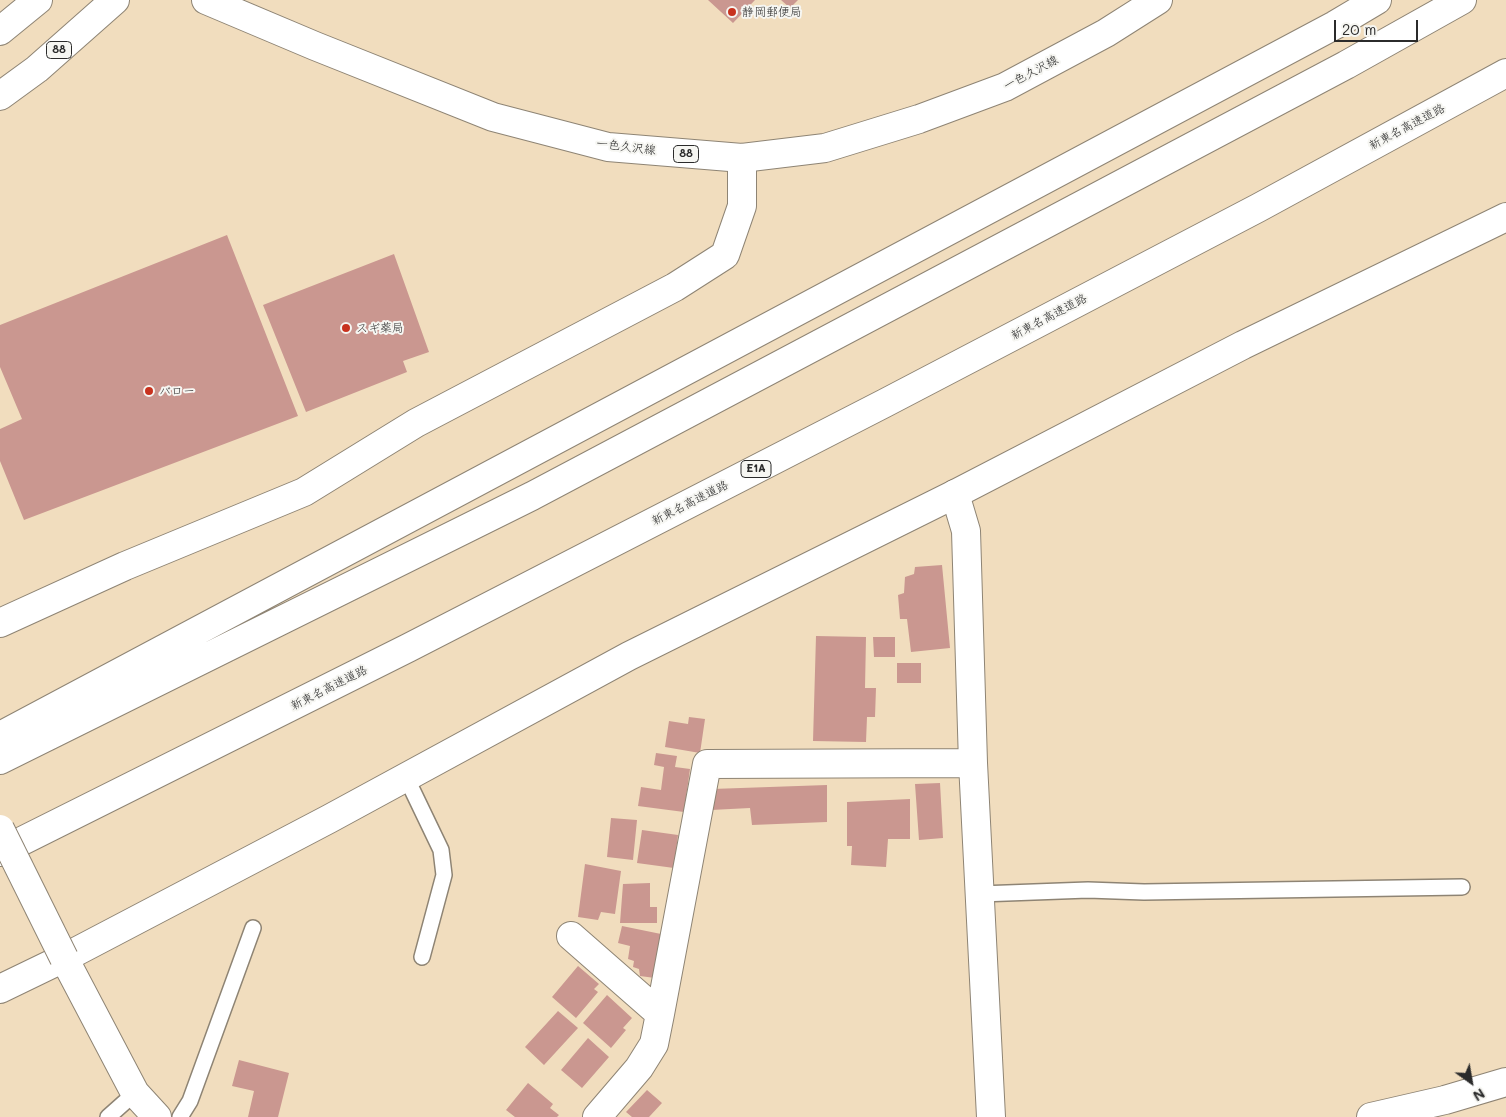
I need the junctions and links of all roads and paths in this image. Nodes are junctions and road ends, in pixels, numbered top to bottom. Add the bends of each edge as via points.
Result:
1 (38, 0) edge
2 (115, 0) edge
3 (206, 0) edge
4 (1158, 0) edge
5 (1377, 0) edge
6 (1462, 0) edge
7 (0, 31) edge
8 (1506, 73) edge
9 (0, 96) edge
10 (742, 158) junction
11 (1506, 217) edge
12 (955, 494) junction
13 (0, 623) edge
14 (0, 736) edge
15 (0, 760) edge
16 (973, 764) junction
17 (406, 777) junction
18 (0, 829) edge
19 (0, 852) edge
20 (1462, 887) dead end
21 (980, 894) junction
22 (253, 928) dead end
23 (571, 936) dead end
24 (422, 957) dead end
25 (64, 958) junction
26 (0, 989) edge
27 (660, 1014) junction
28 (1506, 1082) edge
29 (135, 1093) junction
30 (108, 1117) edge
31 (156, 1117) edge
32 (180, 1117) edge
33 (597, 1117) edge
34 (991, 1117) edge
35 (1371, 1117) edge

1 - 7 main road
2 - 9 main road, 88
3 - 10 main road, 一色久沢線 / 88 via 493,117 608,147
4 - 10 main road, 一色久沢線 / 88 via 1106,33 1005,87 919,119 825,148
5 - 14 main road
6 - 15 main road via 1346,66 532,496
8 - 19 main road, 新東名高速道路 / E1A via 1258,208 885,403 408,648
10 - 13 main road via 742,206 725,255 674,287 416,424 304,492 125,566
11 - 12 main road via 1243,345
12 - 16 main road via 966,531
12 - 17 main road via 629,656
16 - 21 main road
16 - 27 main road via 707,764
17 - 24 lane via 440,850 444,875
17 - 25 main road
18 - 25 main road, bridge
20 - 21 lane
21 - 34 main road
22 - 32 lane via 190,1101
23 - 27 main road
25 - 26 main road
25 - 29 main road
27 - 33 main road via 654,1044 639,1068
28 - 35 main road
29 - 30 lane
29 - 31 main road

